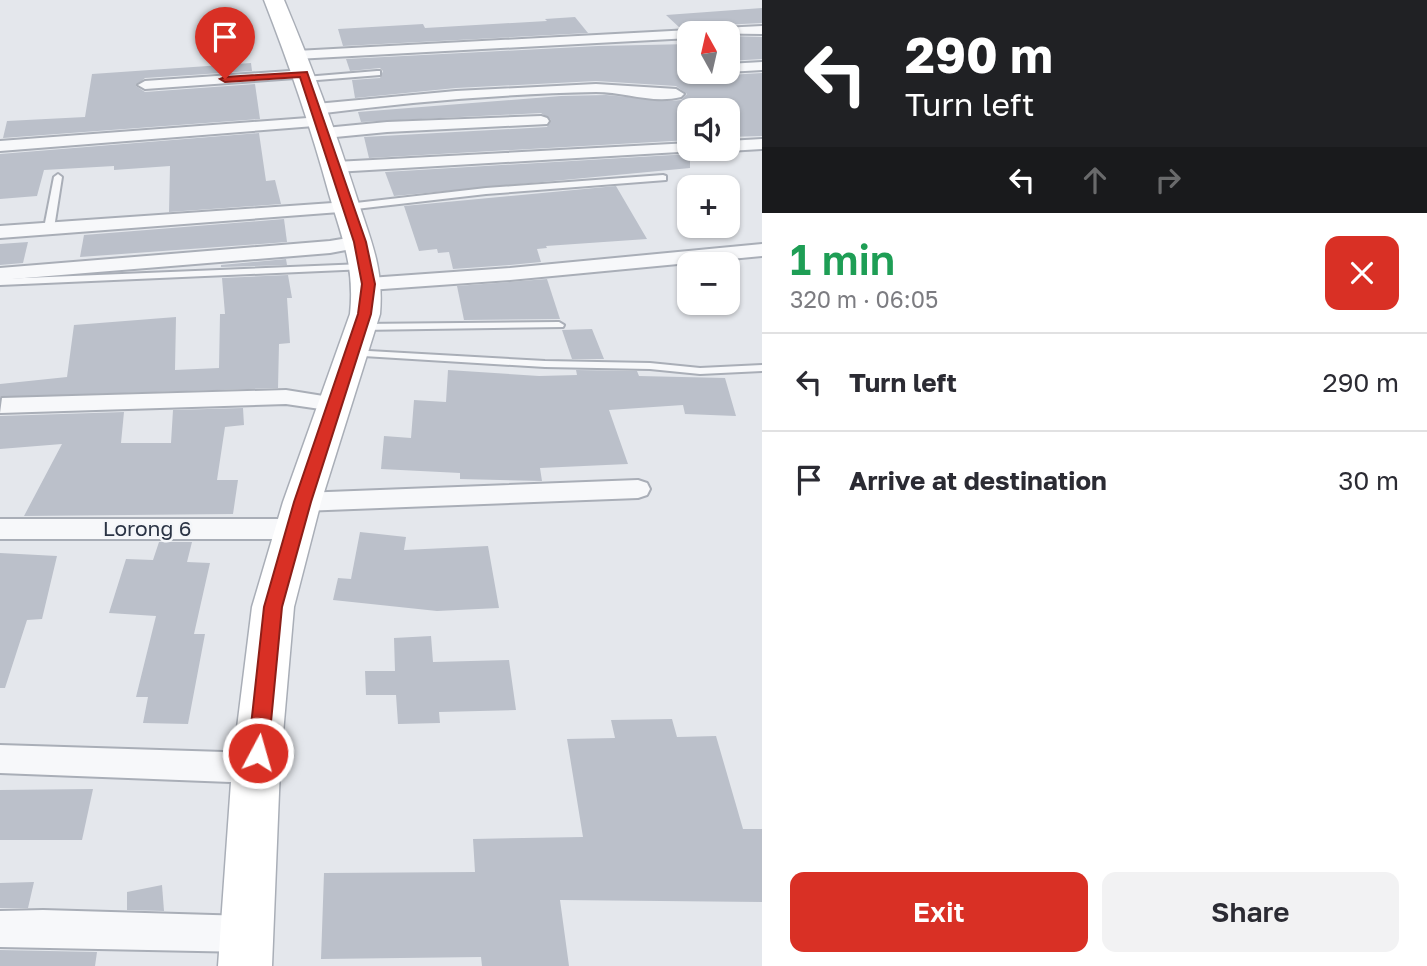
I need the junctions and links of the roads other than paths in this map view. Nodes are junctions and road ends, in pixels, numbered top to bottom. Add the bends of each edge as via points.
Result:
1 (274, 0) edge
2 (762, 30) edge
3 (740, 31) edge
4 (677, 36) edge
5 (762, 66) edge
6 (740, 67) edge
7 (377, 73) dead end
8 (145, 85) dead end
9 (676, 94) dead end
10 (315, 106) junction
11 (541, 121) dead end
12 (762, 144) edge
13 (740, 145) edge
14 (0, 146) edge
15 (677, 147) edge
16 (58, 177) dead end
17 (663, 178) dead end
18 (347, 207) junction
19 (49, 228) junction
20 (0, 232) edge
21 (762, 250) edge
22 (365, 264) junction
23 (0, 274) edge
24 (0, 282) edge
25 (559, 325) dead end
26 (355, 340) junction
27 (762, 368) edge
28 (334, 404) junction
29 (2, 406) edge
30 (638, 489) dead end
31 (298, 516) junction
32 (0, 529) edge
33 (0, 759) edge
34 (256, 768) junction
35 (0, 929) edge
36 (246, 950) edge

1 - 10 street
2 - 3 street
4 - 10 street
5 - 6 street
7 - 10 lane
8 - 10 street
9 - 10 street via 595,88
10 - 11 street via 387,127
10 - 14 street
10 - 15 street
10 - 18 street
12 - 13 street
16 - 19 lane
17 - 18 lane
18 - 19 street
18 - 22 street
19 - 20 street
21 - 22 street via 538,272
22 - 23 street via 275,252
22 - 24 lane
22 - 26 street via 365,314
25 - 26 lane
26 - 27 lane via 545,364 700,371
26 - 28 street
28 - 29 street via 286,397
28 - 31 street
30 - 31 street, Lorong 6
31 - 32 street, Lorong 6
31 - 34 street via 273,607
33 - 34 street
34 - 36 street
35 - 36 street via 43,928

